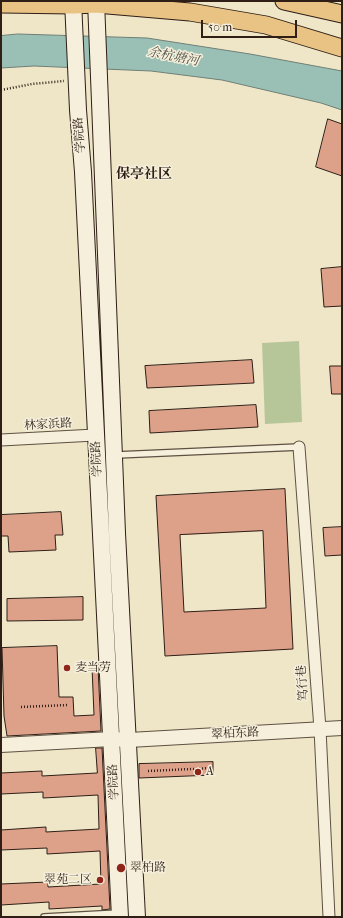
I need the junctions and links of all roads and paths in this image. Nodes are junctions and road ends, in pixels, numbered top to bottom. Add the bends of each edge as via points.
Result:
1 (284, 1) edge
2 (96, 2) edge
3 (73, 3) edge
4 (1, 4) edge
5 (342, 14) edge
6 (342, 48) edge
7 (77, 76) junction
8 (1, 90) edge
9 (96, 435) junction
10 (1, 440) edge
11 (299, 447) joint
12 (114, 455) junction
13 (68, 705) dead end
14 (20, 707) dead end
15 (342, 728) edge
16 (320, 729) junction
17 (112, 739) junction
18 (129, 740) junction
19 (1, 745) edge
20 (213, 768) dead end
21 (148, 771) dead end
22 (120, 915) edge
23 (44, 917) edge
24 (137, 917) edge
25 (329, 917) edge

1 - 5 main road
2 - 3 main road
2 - 6 main road via 190,12 266,25
2 - 12 main road, 学院路
3 - 4 main road
3 - 7 main road, 学院路
7 - 8 path via 62,81
7 - 9 main road, 学院路
9 - 10 street, 林家浜路
9 - 17 main road, 学院路
11 - 12 lane
11 - 16 street, 笃行巷
12 - 18 main road, 学院路
13 - 14 path
15 - 16 street, 翠柏东路
16 - 18 street, 翠柏东路
16 - 25 street, 笃行巷
17 - 18 street
17 - 19 street
17 - 22 main road, 学院路
18 - 24 main road, 学院路
20 - 21 path
22 - 23 lane

